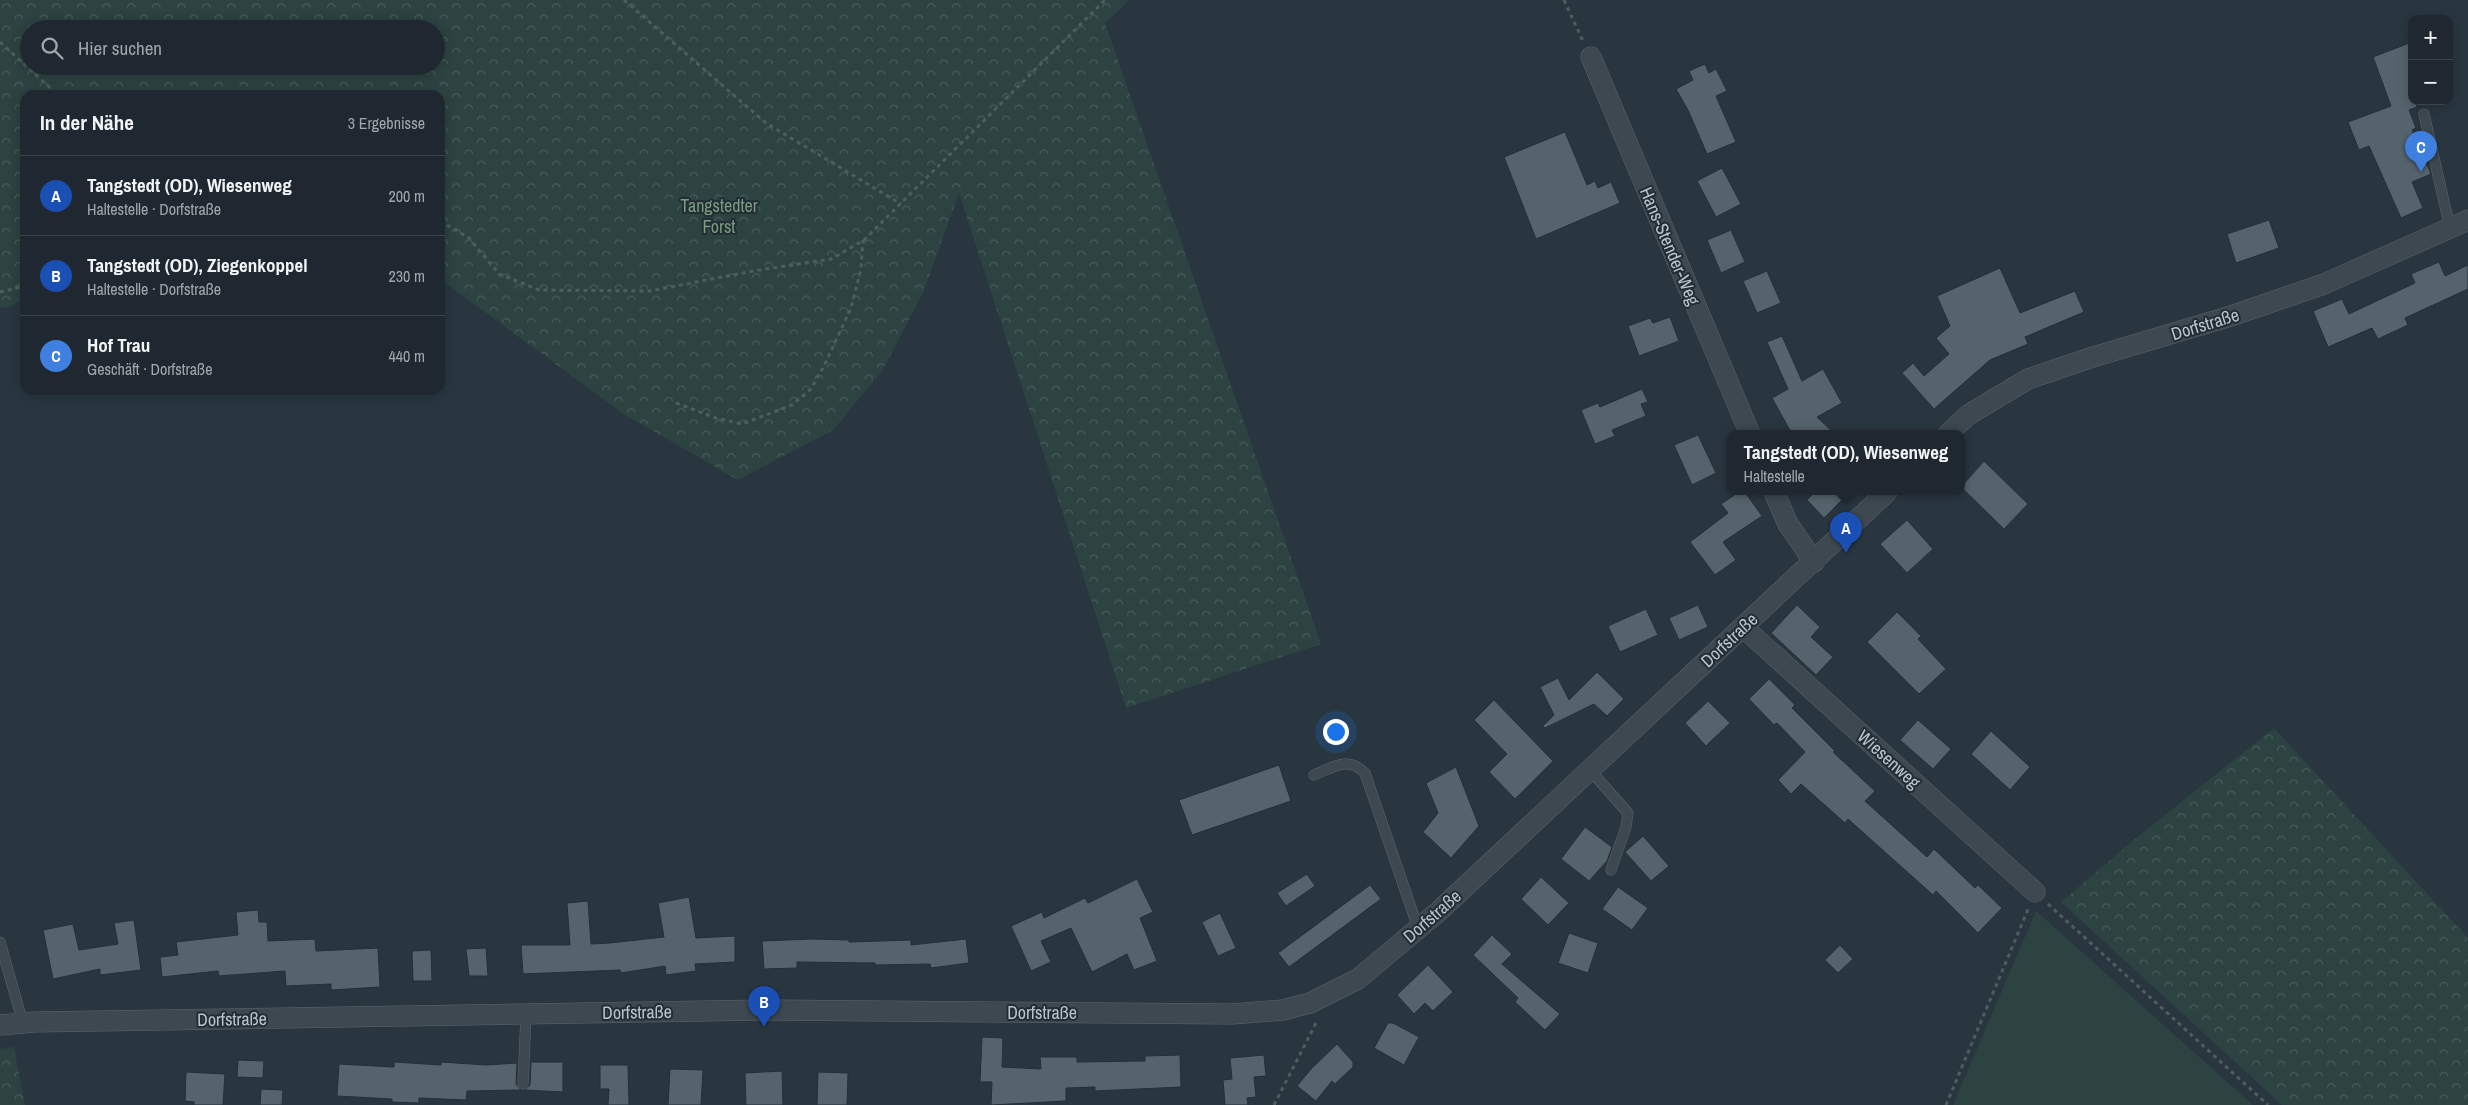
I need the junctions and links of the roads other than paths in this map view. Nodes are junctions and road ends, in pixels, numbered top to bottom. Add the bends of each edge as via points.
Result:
1 (1591, 57) road end
2 (2424, 114) dead end
3 (2459, 224) edge
4 (1748, 430) edge
5 (1952, 430) edge
6 (1775, 495) edge
7 (1884, 495) edge
8 (1814, 562) junction
9 (1743, 627) junction
10 (1590, 770) junction
11 (1314, 775) dead end
12 (1610, 870) dead end
13 (2035, 892) road end
14 (1418, 928) junction
15 (0, 942) edge
16 (526, 1015) junction
17 (23, 1023) junction
18 (0, 1025) edge
19 (523, 1084) dead end

1 - 4 street, Hans-Stender-Weg
2 - 3 lane
3 - 5 street, Dorfstraße via 2324,284 2028,379 1968,415
6 - 8 street via 1788,524
7 - 8 street, Dorfstraße
8 - 9 street, Dorfstraße
9 - 10 street, Dorfstraße
9 - 13 street, Wiesenweg
10 - 12 lane via 1628,813
10 - 14 street, Dorfstraße
11 - 14 lane via 1343,764 1356,765 1365,774
14 - 16 street, Dorfstraße via 1358,979 1331,995 1283,1010 1232,1014 769,1010
15 - 17 lane
16 - 17 street, Dorfstraße
16 - 19 lane
17 - 18 street, Dorfstraße

